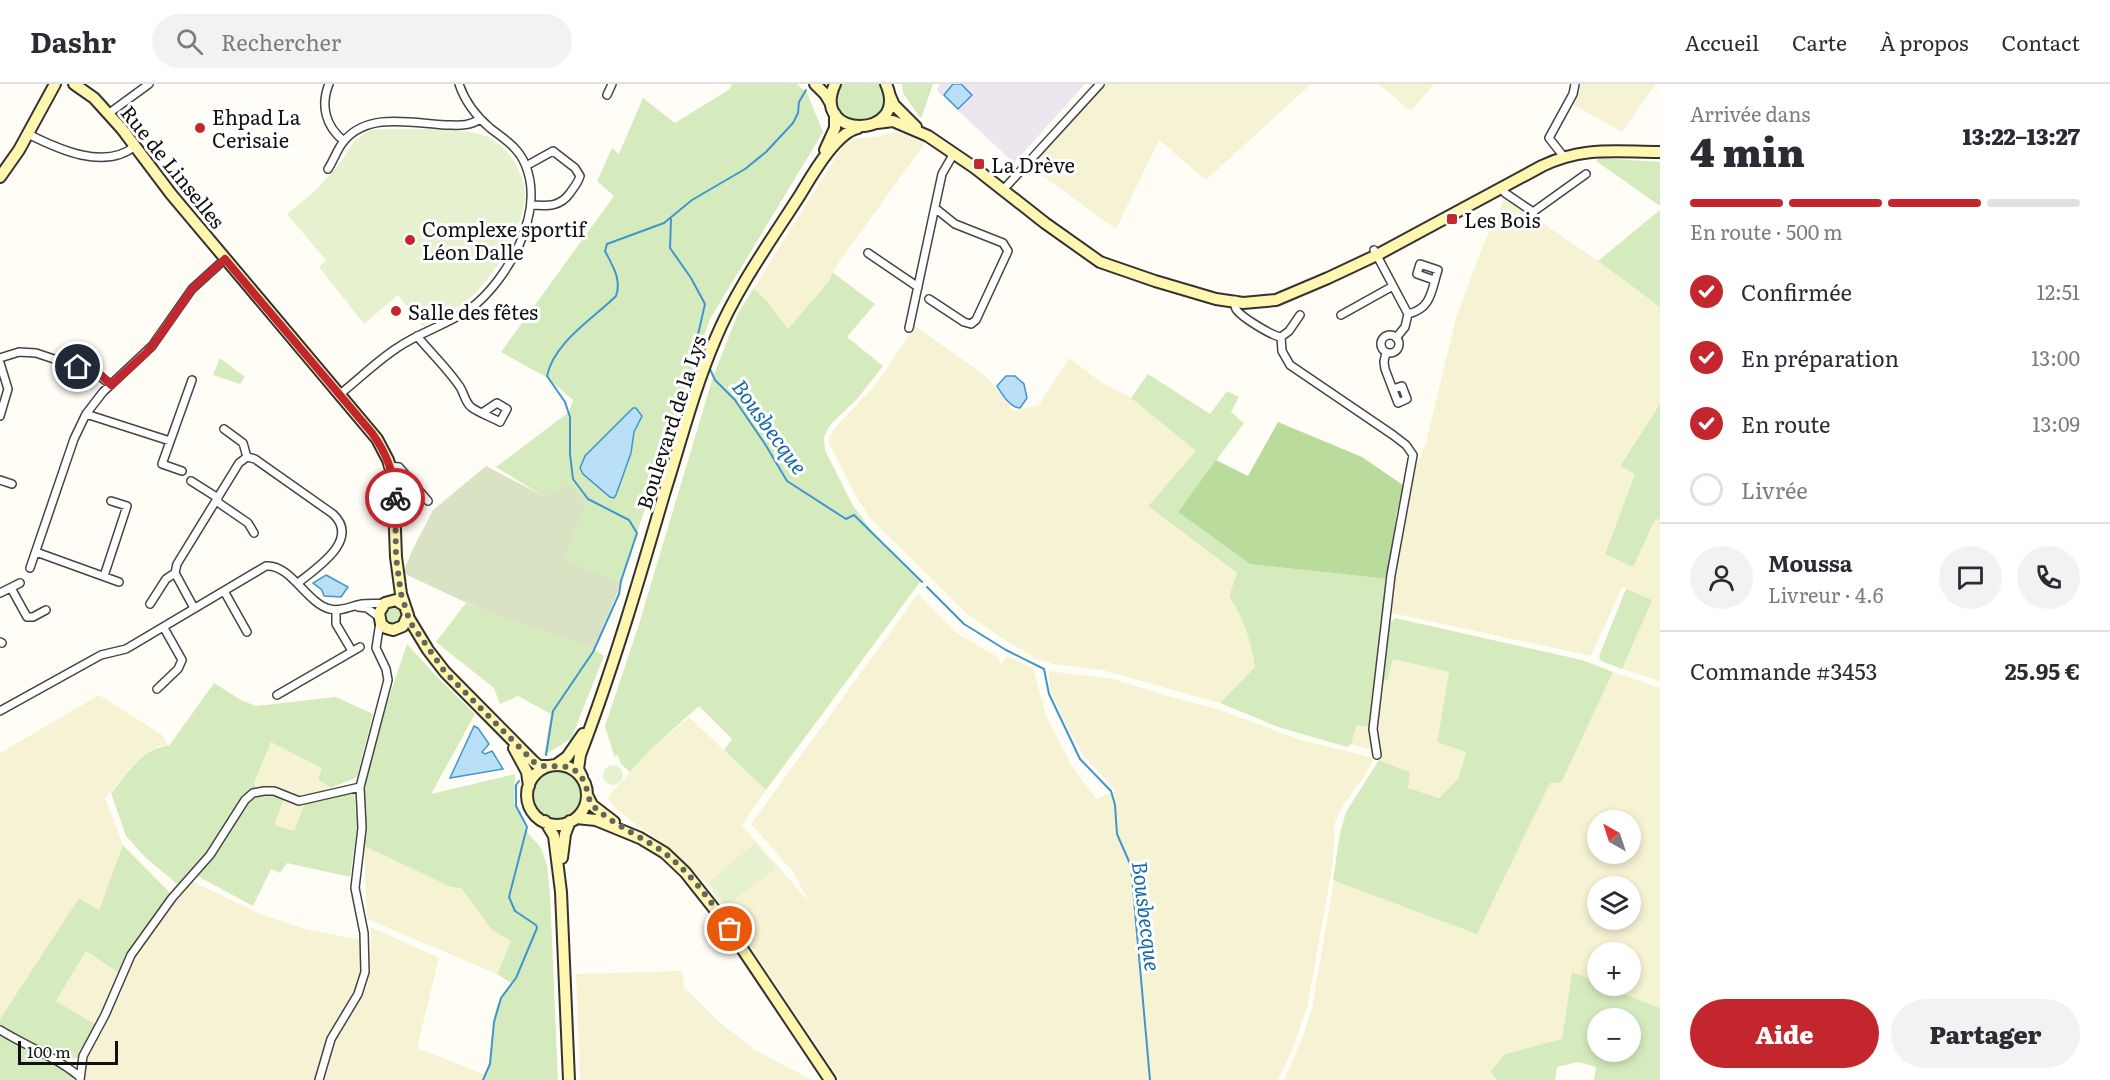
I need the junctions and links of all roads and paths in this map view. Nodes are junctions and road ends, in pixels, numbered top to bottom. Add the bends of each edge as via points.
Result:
1 (55, 84) edge
2 (74, 84) edge
3 (149, 84) edge
4 (329, 84) edge
5 (459, 84) edge
6 (612, 84) edge
7 (815, 84) edge
8 (835, 84) edge
9 (1100, 84) edge
10 (1575, 84) edge
11 (887, 87) edge
12 (607, 95) dead end
13 (833, 109) junction
14 (108, 114) junction
15 (480, 119) junction
16 (877, 123) junction
17 (858, 128) junction
18 (28, 134) junction
19 (928, 136) junction
20 (344, 141) junction
21 (135, 146) junction
22 (1659, 152) edge
23 (954, 153) junction
24 (1564, 157) junction
25 (526, 166) junction
26 (328, 169) dead end
27 (814, 172) junction
28 (1586, 174) dead end
29 (0, 177) edge
30 (1501, 187) junction
31 (1003, 190) junction
32 (531, 205) junction
33 (934, 208) junction
34 (1375, 252) junction
35 (868, 253) dead end
36 (225, 259) junction
37 (1434, 280) dead end
38 (1393, 286) junction
39 (918, 287) junction
40 (929, 299) dead end
41 (1235, 300) junction
42 (1408, 314) junction
43 (1300, 315) dead end
44 (1341, 315) dead end
45 (909, 328) dead end
46 (417, 336) junction
47 (1281, 337) junction
48 (1396, 338) junction
49 (1386, 352) junction
50 (0, 358) edge
51 (0, 363) edge
52 (192, 380) dead end
53 (111, 385) junction
54 (1393, 389) dead end
55 (340, 394) junction
56 (482, 413) dead end
57 (86, 414) junction
58 (0, 416) edge
59 (224, 429) dead end
60 (170, 441) junction
61 (247, 457) junction
62 (388, 466) junction
63 (182, 471) dead end
64 (0, 480) edge
65 (191, 482) dead end
66 (12, 484) dead end
67 (217, 500) junction
68 (111, 501) dead end
69 (428, 501) dead end
70 (254, 533) dead end
71 (36, 552) junction
72 (30, 568) dead end
73 (175, 573) junction
74 (104, 576) junction
75 (119, 582) dead end
76 (20, 583) dead end
77 (298, 583) junction
78 (11, 588) junction
79 (224, 591) junction
80 (0, 593) edge
81 (386, 602) junction
82 (150, 604) dead end
83 (353, 606) junction
84 (194, 608) junction
85 (46, 610) dead end
86 (336, 610) junction
87 (407, 612) junction
88 (379, 619) junction
89 (164, 627) junction
90 (395, 629) junction
91 (247, 632) dead end
92 (377, 643) junction
93 (360, 647) dead end
94 (428, 650) junction
95 (352, 651) junction
96 (157, 689) dead end
97 (277, 695) dead end
98 (599, 702) junction
99 (0, 711) edge
100 (502, 730) junction
101 (1377, 755) dead end
102 (553, 766) junction
103 (582, 777) junction
104 (360, 787) junction
105 (529, 787) junction
106 (587, 795) junction
107 (573, 820) junction
108 (544, 821) junction
109 (632, 834) junction
110 (561, 892) junction
111 (0, 1030) edge
112 (82, 1060) junction
113 (66, 1066) junction
114 (80, 1079) edge
115 (319, 1080) edge
116 (569, 1080) edge
117 (830, 1080) edge

1 - 18 street
2 - 14 street, Rue de Linselles
3 - 14 street
4 - 20 street via 325,99 327,119
5 - 15 street
6 - 12 street
7 - 13 street
8 - 13 street, Boulevard de la Lys via 831,94
9 - 31 street
10 - 24 street via 1549,138
11 - 16 street via 886,112
11 - 19 street via 898,110
13 - 17 street via 845,123
13 - 27 street, Boulevard de la Lys via 833,133
14 - 21 street, Rue de Linselles
15 - 20 street via 463,126 377,122 355,131
15 - 25 street via 513,146
16 - 17 street
16 - 19 street via 899,122
17 - 27 street, Boulevard de la Lys via 842,136
18 - 21 street via 84,155 118,156
18 - 29 street
19 - 23 street
20 - 26 street
21 - 36 street, Rue de Linselles
22 - 24 street via 1597,150
23 - 31 street
23 - 33 street via 942,174
24 - 30 street
25 - 32 street
25 - 32 street via 553,151 580,176 561,202 552,206
27 - 98 street, Boulevard de la Lys via 734,301 706,361
28 - 30 street via 1533,212
30 - 34 street
31 - 41 street via 1095,259 1155,281
32 - 46 street via 509,263 489,290 465,312
33 - 39 street
33 - 40 street via 955,225 1003,243 1008,251 971,324
34 - 38 street
34 - 41 street via 1269,302
35 - 39 street
36 - 53 street via 192,289 146,353
36 - 55 street, Rue de Linselles
37 - 42 street via 1426,305
38 - 42 street
38 - 44 street
39 - 45 street
41 - 47 street via 1241,314
42 - 48 street via 1405,327
43 - 47 street
46 - 55 street
46 - 56 street via 459,385 467,403
47 - 101 street via 1282,351 1290,365 1393,435 1413,455 1391,575 1372,729
48 - 49 street via 1397,349
48 - 49 street via 1384,338 1382,346
49 - 54 street via 1384,366
50 - 53 street via 19,352 36,353 96,373
51 - 58 street via 8,392
52 - 60 street
53 - 57 street
55 - 62 street, Rue de Linselles via 379,442
57 - 60 street
57 - 71 street
59 - 61 street via 243,443
60 - 63 street via 162,464
61 - 67 street via 240,461
61 - 77 street via 340,522 342,538 337,548
62 - 69 street via 399,467
62 - 81 street, Rue de Linselles via 394,586
62 - 87 street, Rue de Linselles via 395,493 396,557
64 - 66 street
65 - 67 street
67 - 70 street via 250,525
67 - 73 street
68 - 74 street via 127,506
71 - 72 street
71 - 74 street
73 - 82 street via 166,579
73 - 84 street
74 - 75 street
76 - 78 street
77 - 79 street via 268,566
77 - 86 street via 315,601
78 - 80 street
78 - 85 street via 27,617
79 - 84 street
79 - 91 street
81 - 83 street
81 - 87 street via 399,601
81 - 88 street
83 - 86 street
83 - 88 street via 367,608
84 - 89 street
86 - 95 street via 336,624
87 - 90 street via 404,625
87 - 94 street, Rue de Linselles
88 - 90 street via 386,628
88 - 92 street
89 - 96 street via 182,660
89 - 99 street via 122,652 101,654
90 - 92 street
90 - 94 street, Rue de Linselles
92 - 104 street via 388,684
93 - 95 street
94 - 100 street, Rue de Linselles
95 - 97 street
98 - 102 street, Boulevard de la Lys via 579,741 567,757
98 - 103 street, Boulevard de la Lys via 579,758
100 - 102 street, Rue de Linselles via 534,762
100 - 105 street, Rue de Linselles via 527,772
102 - 103 street via 571,768
102 - 105 street via 536,774
103 - 106 street
104 - 112 street via 302,801 271,791 247,797 210,855 134,950
104 - 115 street via 362,828 355,888 364,933 365,972 358,994 331,1039
105 - 108 street via 530,805
106 - 107 street via 584,808
106 - 109 street via 598,810
107 - 108 street via 558,824
107 - 109 street via 592,819
107 - 110 street via 563,842
108 - 110 street via 554,836
109 - 117 street via 664,853 703,893
110 - 116 street
111 - 113 street
112 - 113 street
112 - 114 street
113 - 114 street

